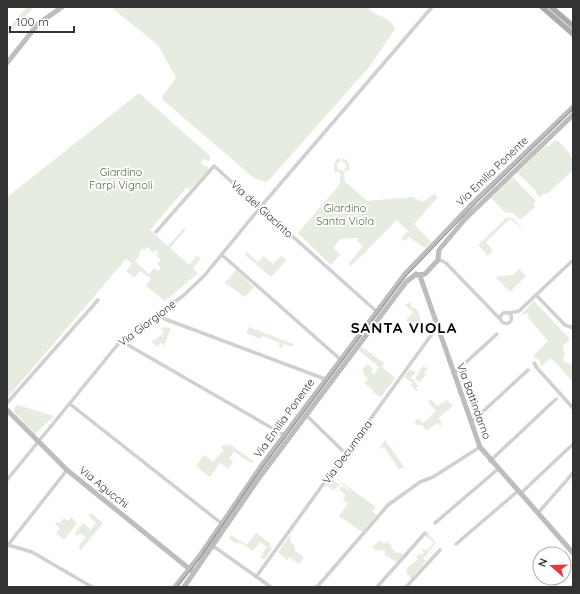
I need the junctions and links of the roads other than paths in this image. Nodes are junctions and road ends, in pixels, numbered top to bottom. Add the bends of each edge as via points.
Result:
1 (62, 7) edge
2 (432, 7) edge
3 (542, 7) edge
4 (550, 7) edge
5 (573, 26) edge
6 (573, 34) edge
7 (7, 63) edge
8 (573, 107) edge
9 (573, 115) edge
10 (260, 207) junction
11 (156, 232) dead end
12 (426, 251) junction
13 (222, 255) junction
14 (438, 257) junction
15 (572, 261) dead end
16 (415, 264) junction
17 (418, 275) junction
18 (536, 295) junction
19 (98, 300) dead end
20 (376, 311) junction
21 (492, 311) junction
22 (519, 311) junction
23 (502, 313) junction
24 (509, 313) junction
25 (157, 315) junction
26 (500, 319) junction
27 (511, 319) junction
28 (437, 327) junction
29 (573, 328) edge
30 (497, 334) dead end
31 (121, 341) junction
32 (340, 359) junction
33 (534, 363) dead end
34 (528, 370) dead end
35 (454, 374) junction
36 (325, 379) junction
37 (556, 400) dead end
38 (7, 404) edge
39 (70, 404) junction
40 (573, 408) edge
41 (7, 410) edge
42 (306, 415) junction
43 (470, 422) junction
44 (284, 436) junction
45 (38, 442) junction
46 (573, 444) edge
47 (480, 447) junction
48 (345, 454) junction
49 (490, 461) junction
50 (498, 469) junction
51 (67, 470) junction
52 (573, 473) edge
53 (7, 480) edge
54 (519, 492) junction
55 (538, 513) junction
56 (221, 523) junction
57 (435, 523) dead end
58 (425, 533) dead end
59 (456, 544) dead end
60 (213, 546) junction
61 (440, 550) dead end
62 (573, 553) edge
63 (189, 569) junction
64 (194, 573) junction
65 (256, 576) junction
66 (92, 587) edge
67 (175, 587) edge
68 (184, 587) edge
69 (271, 587) edge
70 (317, 587) edge
71 (377, 587) edge
72 (406, 587) edge

1 - 7 main road via 38,24
2 - 10 street, Via Giorgione
3 - 6 main road
4 - 5 main road
8 - 12 main road, Via Emilia Ponente
9 - 14 main road, Via Emilia Ponente via 466,218 439,250
10 - 11 street, Via del Giacinto via 214,166
10 - 13 street, Via Giorgione
10 - 20 street, Via del Giacinto
12 - 14 main road via 432,249
12 - 16 main road, Via Emilia Ponente
13 - 25 street, Via Giorgione via 196,284
13 - 32 street
14 - 17 main road, Via Emilia Ponente via 425,274
14 - 21 street
15 - 18 street
16 - 17 main road via 413,269
16 - 20 main road, Via Emilia Ponente
17 - 28 main road, Via Battindarno
17 - 42 main road, Via Emilia Ponente via 407,281 382,312
18 - 22 street
18 - 29 street via 565,325
19 - 38 street
20 - 32 main road, Via Emilia Ponente
21 - 23 street
21 - 26 street
22 - 24 street
22 - 27 street
23 - 24 street
23 - 26 street
24 - 27 street
25 - 31 street, Via Giorgione
25 - 36 street
26 - 27 street via 505,323
28 - 35 main road, Via Battindarno
28 - 48 street, Via Decumana
30 - 35 street
31 - 39 street, Via Giorgione
31 - 44 street
32 - 36 main road, Via Emilia Ponente
33 - 40 street
34 - 43 street
35 - 43 main road, Via Battindarno
36 - 44 main road, Via Emilia Ponente
37 - 49 street
39 - 45 street, Via Giorgione
39 - 56 street
41 - 45 main road, Via Agucchi
42 - 48 street
42 - 60 main road, Via Emilia Ponente
43 - 47 main road, Via Battindarno
44 - 56 main road, Via Emilia Ponente
45 - 51 main road, Via Agucchi
45 - 53 street, Via Giorgione
46 - 54 street
47 - 49 main road, Via Battindarno
47 - 70 street via 433,477 420,482 388,505
48 - 65 street, Via Decumana
49 - 50 main road, Via Battindarno
50 - 54 main road, Via Battindarno
50 - 57 street
51 - 63 main road, Via Agucchi
51 - 66 street via 8,545 29,551
52 - 55 street
54 - 55 main road, Via Battindarno
54 - 59 street
55 - 62 main road, Via Battindarno
56 - 63 main road, Via Emilia Ponente
58 - 71 street
60 - 64 main road, Via Emilia Ponente
60 - 65 street
61 - 72 street
63 - 64 main road, Via Agucchi
63 - 67 main road, Via Emilia Ponente
64 - 68 main road, Via Emilia Ponente
65 - 69 street

